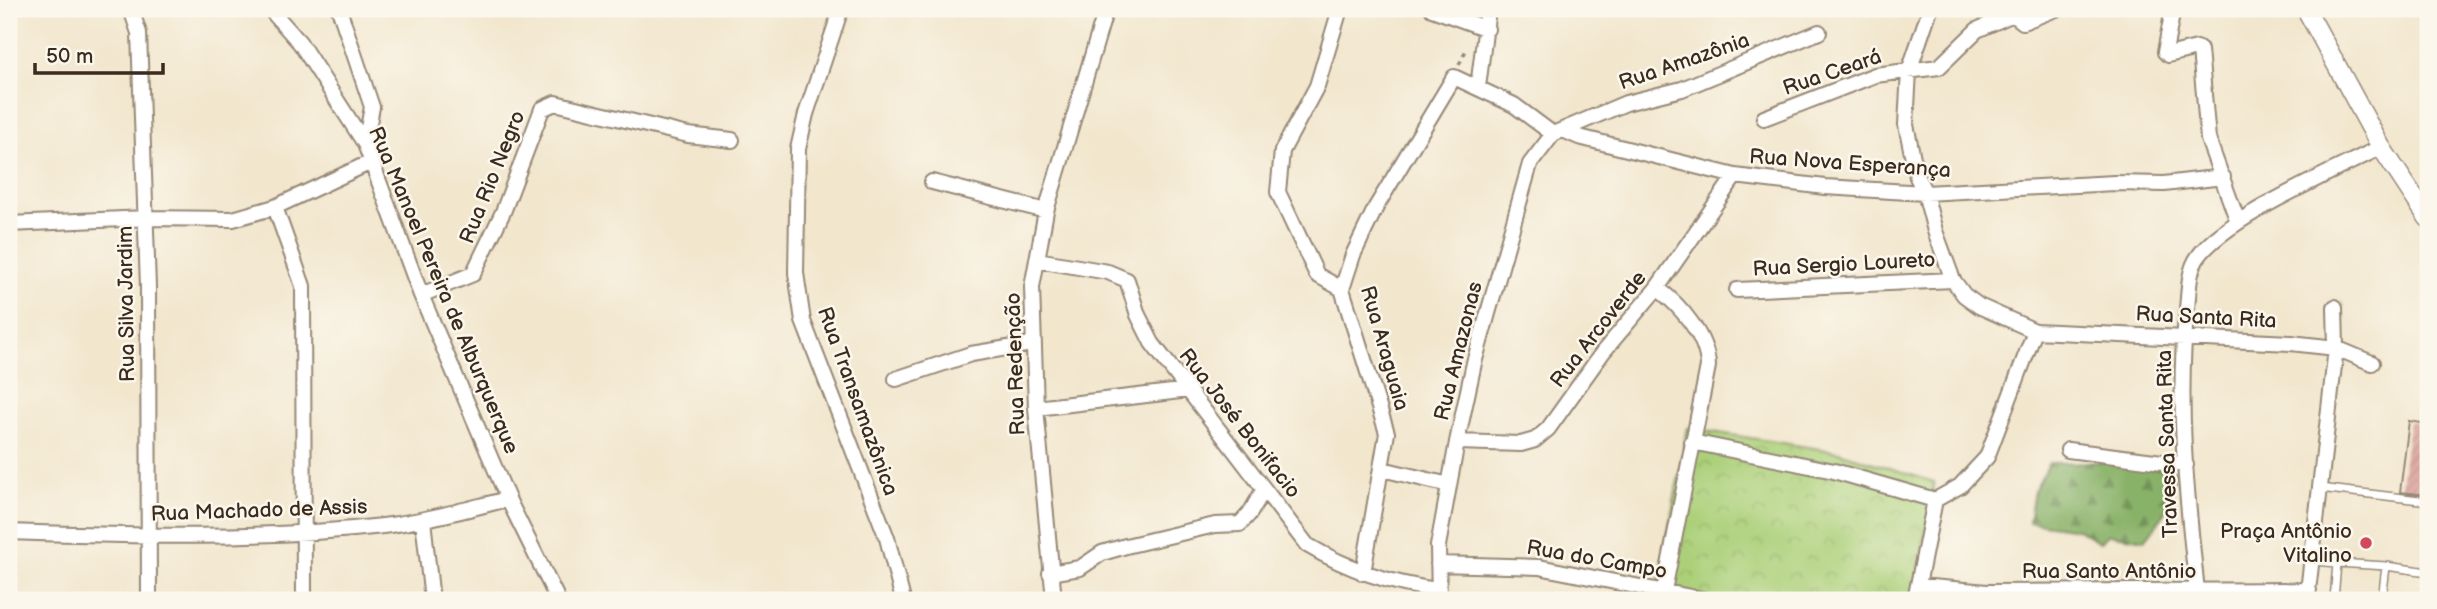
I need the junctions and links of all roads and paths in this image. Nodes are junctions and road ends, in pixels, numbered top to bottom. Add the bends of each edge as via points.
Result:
1 (131, 9) edge
2 (270, 9) edge
3 (339, 9) edge
4 (841, 9) edge
5 (1106, 9) edge
6 (1340, 9) edge
7 (1432, 9) edge
8 (1488, 9) edge
9 (1930, 9) edge
10 (2056, 9) edge
11 (2173, 9) edge
12 (2306, 9) edge
13 (1483, 27) junction
14 (1819, 32) dead end
15 (1909, 71) junction
16 (1454, 76) joint
17 (1478, 87) junction
18 (1764, 117) dead end
19 (1558, 132) junction
20 (732, 140) dead end
21 (365, 144) junction
22 (2381, 147) junction
23 (371, 162) junction
24 (1735, 176) junction
25 (2223, 177) junction
26 (932, 182) dead end
27 (1925, 193) junction
28 (275, 206) junction
29 (1046, 211) junction
30 (146, 218) junction
31 (2428, 218) edge
32 (2238, 222) junction
33 (9, 224) edge
34 (1037, 260) junction
35 (1953, 280) junction
36 (1657, 288) junction
37 (1342, 289) junction
38 (1737, 290) dead end
39 (421, 295) junction
40 (2335, 307) dead end
41 (2035, 331) junction
42 (2184, 337) junction
43 (1032, 344) junction
44 (2336, 348) junction
45 (2372, 363) dead end
46 (896, 379) dead end
47 (1189, 390) junction
48 (1036, 408) junction
49 (1457, 442) junction
50 (1692, 442) junction
51 (2068, 450) dead end
52 (2186, 465) junction
53 (1382, 469) junction
54 (1449, 485) junction
55 (2320, 488) junction
56 (1264, 489) junction
57 (508, 499) junction
58 (1935, 499) junction
59 (2428, 501) edge
60 (422, 520) junction
61 (9, 532) edge
62 (303, 533) junction
63 (150, 537) junction
64 (2313, 561) junction
65 (2337, 562) junction
66 (1438, 564) junction
67 (2386, 566) junction
68 (2428, 572) edge
69 (1050, 573) junction
70 (1363, 573) junction
71 (1664, 591) junction
72 (2197, 591) junction
73 (1917, 593) edge
74 (1439, 595) edge
75 (2308, 595) edge
76 (2057, 596) edge
77 (149, 600) edge
78 (304, 600) edge
79 (432, 600) edge
80 (558, 600) edge
81 (902, 600) edge
82 (1054, 600) edge
83 (1706, 600) edge
84 (2334, 600) edge
85 (2382, 600) edge

1 - 30 street, Rua Silva Jardim via 141,52
2 - 21 street, Rua Manoel Pereira de Alburquerque via 300,43
3 - 21 street via 372,107
4 - 81 street, Rua Transamazônica via 799,149 796,273 803,321 887,538
5 - 29 street, Rua Redenção
6 - 37 street via 1317,86 1282,151 1278,192 1317,275
7 - 13 street
8 - 13 street
9 - 15 street
10 - 15 street, Rua Ceará via 2026,22 2010,14 1977,30 1940,67
11 - 25 street via 2165,52 2200,50 2208,139
12 - 22 street
13 - 17 street
14 - 19 street, Rua Amazônia via 1682,89 1626,103
15 - 18 street, Rua Ceará via 1875,75
15 - 27 street via 1906,125
16 - 17 street, Rua Nova Esperança
16 - 37 street, Rua Araguaia via 1376,207
17 - 19 street, Rua Nova Esperança
19 - 24 street, Rua Nova Esperança
19 - 49 street, Rua Amazonas via 1530,164 1474,363
20 - 39 street, Rua Rio Negro via 547,104 473,274
21 - 23 street, Rua Manoel Pereira de Alburquerque
22 - 31 street
22 - 32 street, Travessa Santa Rita
23 - 28 street
23 - 39 street, Rua Manoel Pereira de Alburquerque
24 - 27 street, Rua Nova Esperança
24 - 36 street, Rua Arcoverde
25 - 27 street, Rua Nova Esperança via 2164,184
25 - 32 street
26 - 29 street
27 - 35 street
28 - 30 street via 233,219
28 - 62 street via 303,286
29 - 34 street, Rua Redenção
30 - 33 street
30 - 63 street, Rua Silva Jardim
32 - 42 street, Travessa Santa Rita via 2197,259 2190,276
34 - 43 street, Rua Redenção
34 - 47 street, Rua José Bonifacio via 1123,277 1152,343
35 - 38 street, Rua Sergio Loureto
35 - 41 street via 1979,306
36 - 49 street, Rua Arcoverde via 1535,440 1521,444
36 - 50 street via 1680,310 1708,357
37 - 53 street, Rua Araguaia via 1387,433
39 - 57 street, Rua Manoel Pereira de Alburquerque
40 - 44 street, Rua Santo Antônio
41 - 42 street, Rua Santa Rita
41 - 58 street via 1987,457 1960,486
42 - 44 street, Rua Santa Rita
42 - 52 street, Travessa Santa Rita
43 - 46 street via 971,354
43 - 48 street, Rua Redenção
44 - 45 street, Rua Santa Rita
44 - 55 street, Rua Santo Antônio
47 - 48 street
47 - 56 street, Rua José Bonifacio
48 - 69 street, Rua Redenção
49 - 54 street, Rua Amazonas
50 - 58 street via 1834,471
50 - 71 street
51 - 52 street
52 - 72 street, Travessa Santa Rita
53 - 54 street
53 - 70 street, Rua Araguaia
54 - 66 street, Rua Amazonas
55 - 59 lane
55 - 64 street, Rua Santo Antônio
56 - 69 street via 1240,524 1215,524 1126,546 1102,553 1080,568
56 - 70 street, Rua José Bonifacio via 1307,545
57 - 60 street, Rua Machado de Assis
57 - 80 street, Rua Manoel Pereira de Alburquerque
58 - 73 street
60 - 62 street, Rua Machado de Assis
60 - 79 street
61 - 63 street, Rua Machado de Assis
62 - 63 street, Rua Machado de Assis
62 - 78 street
63 - 77 street, Rua Silva Jardim
64 - 65 lane
64 - 75 street, Rua Santo Antônio
65 - 67 lane
65 - 84 lane
66 - 71 street, Rua do Campo via 1539,567
66 - 74 street, Rua Amazonas
67 - 68 lane
67 - 85 lane
69 - 82 street, Rua Redenção
70 - 74 street, Rua José Bonifacio
71 - 83 street, Rua do Campo
72 - 75 street, Rua Santo Antônio
72 - 76 street, Rua Santo Antônio
73 - 76 street, Rua Santo Antônio

